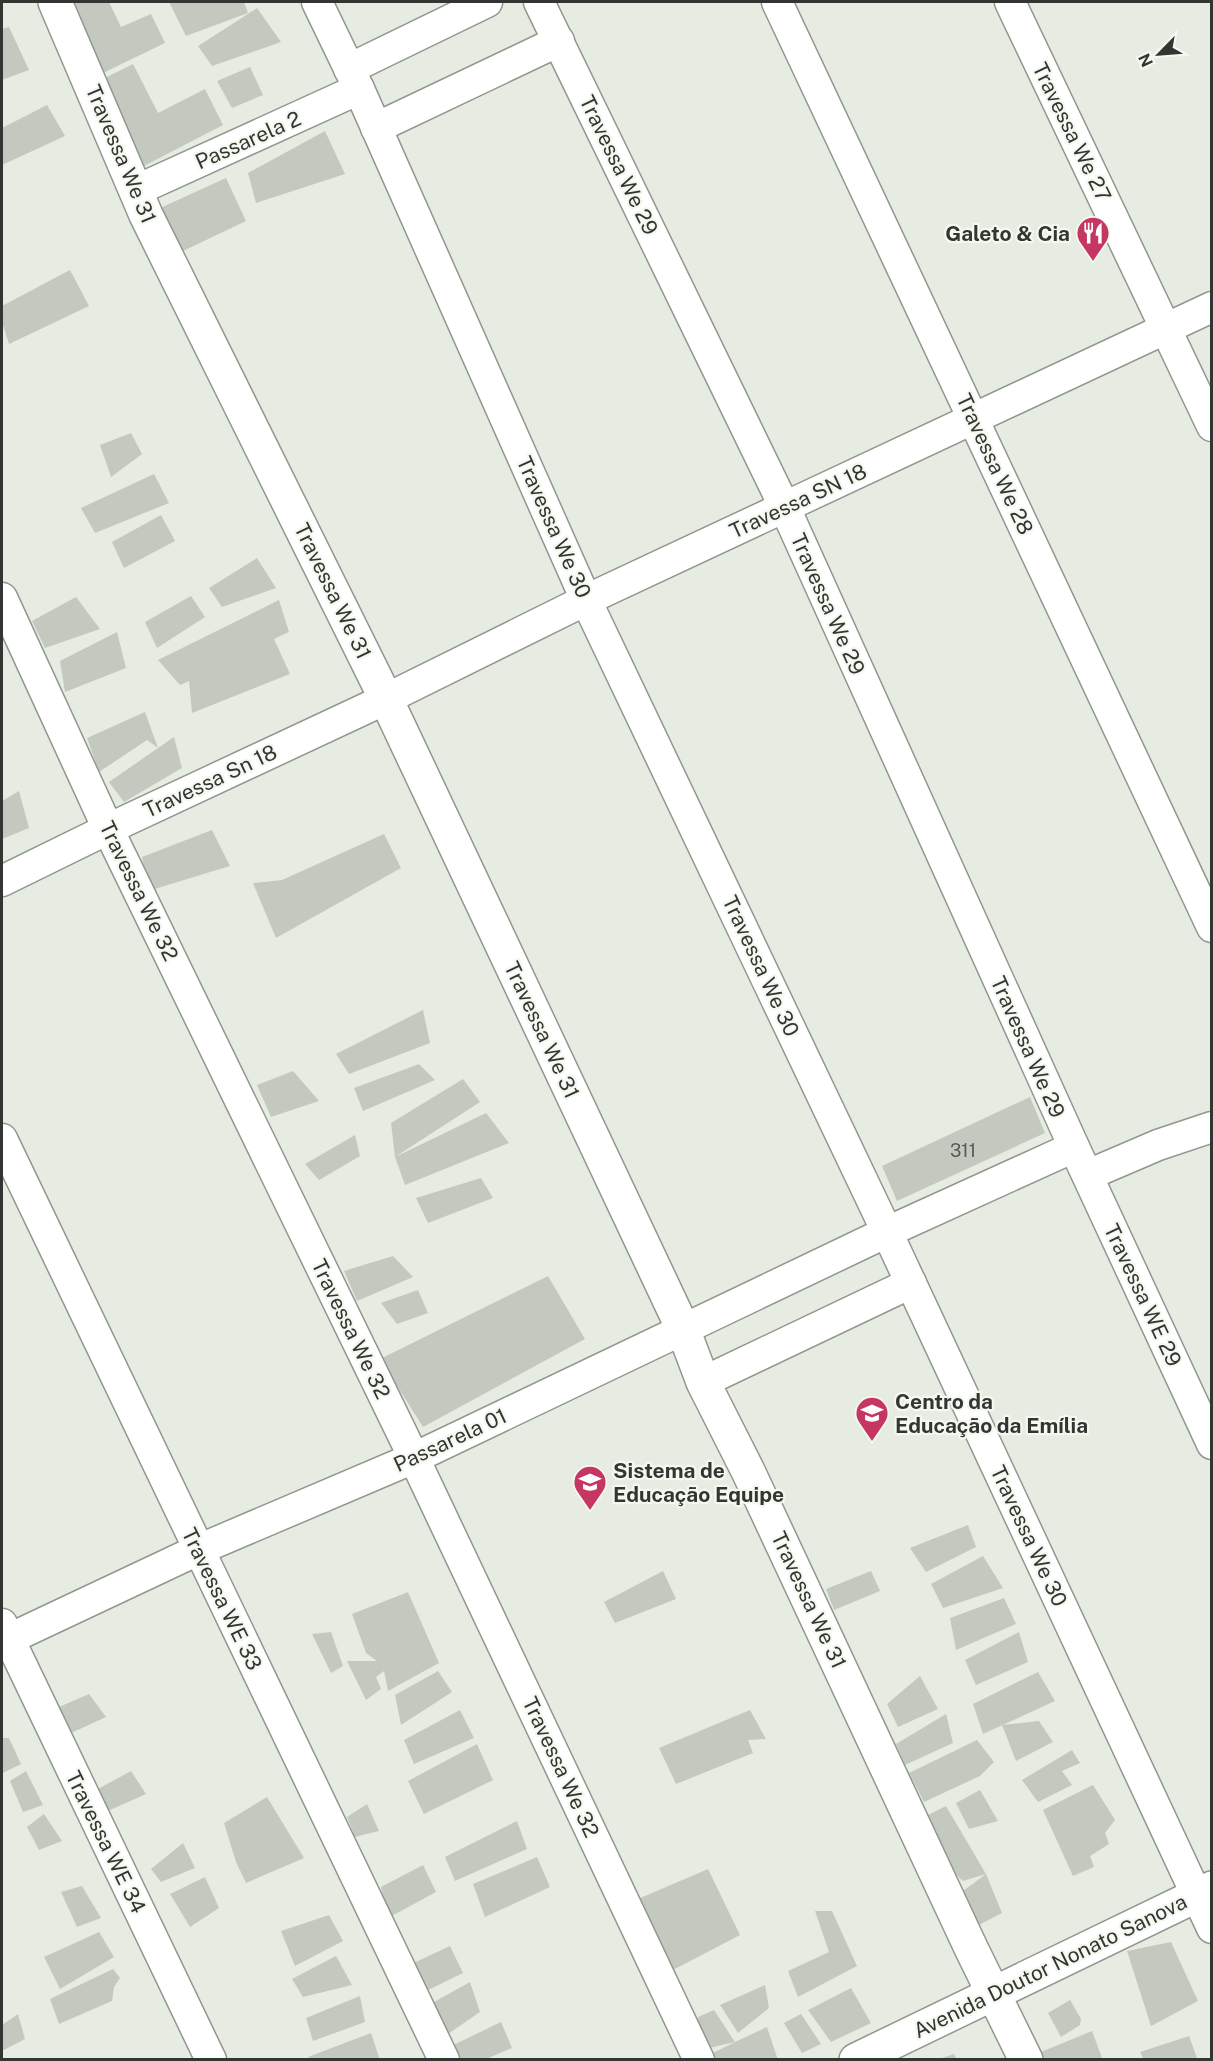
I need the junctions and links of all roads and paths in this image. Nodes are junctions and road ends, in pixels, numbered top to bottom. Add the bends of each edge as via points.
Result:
1 (55, 2) edge
2 (316, 2) edge
3 (487, 2) edge
4 (539, 2) edge
5 (777, 2) edge
6 (1010, 2) edge
7 (559, 41) junction
8 (354, 79) junction
9 (376, 128) junction
10 (137, 190) junction
11 (1212, 307) edge
12 (1166, 329) junction
13 (974, 419) junction
14 (1212, 426) edge
15 (784, 508) junction
16 (2, 598) edge
17 (586, 600) junction
18 (386, 699) junction
19 (108, 829) junction
20 (2, 880) edge
21 (1212, 927) edge
22 (1212, 1127) edge
23 (2, 1138) edge
24 (1074, 1147) junction
25 (1088, 1175) junction
26 (887, 1232) junction
27 (911, 1283) junction
28 (683, 1329) junction
29 (703, 1382) junction
30 (1212, 1444) edge
31 (414, 1458) junction
32 (198, 1550) junction
33 (5, 1632) edge
34 (1204, 1891) edge
35 (1212, 1928) edge
36 (995, 1994) junction
37 (211, 2060) edge
38 (444, 2060) edge
39 (699, 2060) edge
40 (856, 2060) edge
41 (1026, 2060) edge

1 - 10 main road, Travessa We 31
2 - 8 street, Travessa We 30
3 - 8 street, Passarela 2
4 - 7 street, Travessa We 29
5 - 13 street, Travessa We 28
6 - 12 street, Travessa We 27
7 - 9 street
7 - 15 street, Travessa We 29
8 - 9 street, Travessa We 30
8 - 10 street, Passarela 2
9 - 17 street, Travessa We 30
10 - 18 main road, Travessa We 31
11 - 12 street, Travessa SN 18
12 - 13 street, Travessa SN 18
12 - 14 street, Travessa We 27
13 - 15 street, Travessa SN 18
13 - 21 street, Travessa We 28
15 - 17 street, Travessa SN 18
15 - 24 street, Travessa We 29
16 - 19 street, Travessa We 32
17 - 18 street, Travessa SN 18
17 - 26 street, Travessa We 30
18 - 19 street, Travessa Sn 18
18 - 28 main road, Travessa We 31
19 - 20 street, Travessa Sn 18
19 - 31 street, Travessa We 32
22 - 25 street via 1158,1144
23 - 32 street, Travessa WE 33
24 - 25 street, Travessa WE 29
24 - 26 street, Passarela 01
25 - 30 street, Travessa WE 29
26 - 27 street, Travessa We 30
26 - 28 street, Passarela 01
27 - 29 street
27 - 34 street, Travessa We 30
28 - 29 main road, Travessa We 31
28 - 31 street, Passarela 01
29 - 36 main road, Travessa We 31
31 - 32 street, Passarela 01
31 - 39 street, Travessa We 32
32 - 33 street, Passarela 01
32 - 38 street, Travessa WE 33
33 - 37 street, Travessa WE 34
34 - 35 street, Travessa We 30
34 - 36 main road, Avenida Doutor Nonato Sanova
36 - 40 main road, Avenida Doutor Nonato Sanova
36 - 41 main road, Travessa We 31

